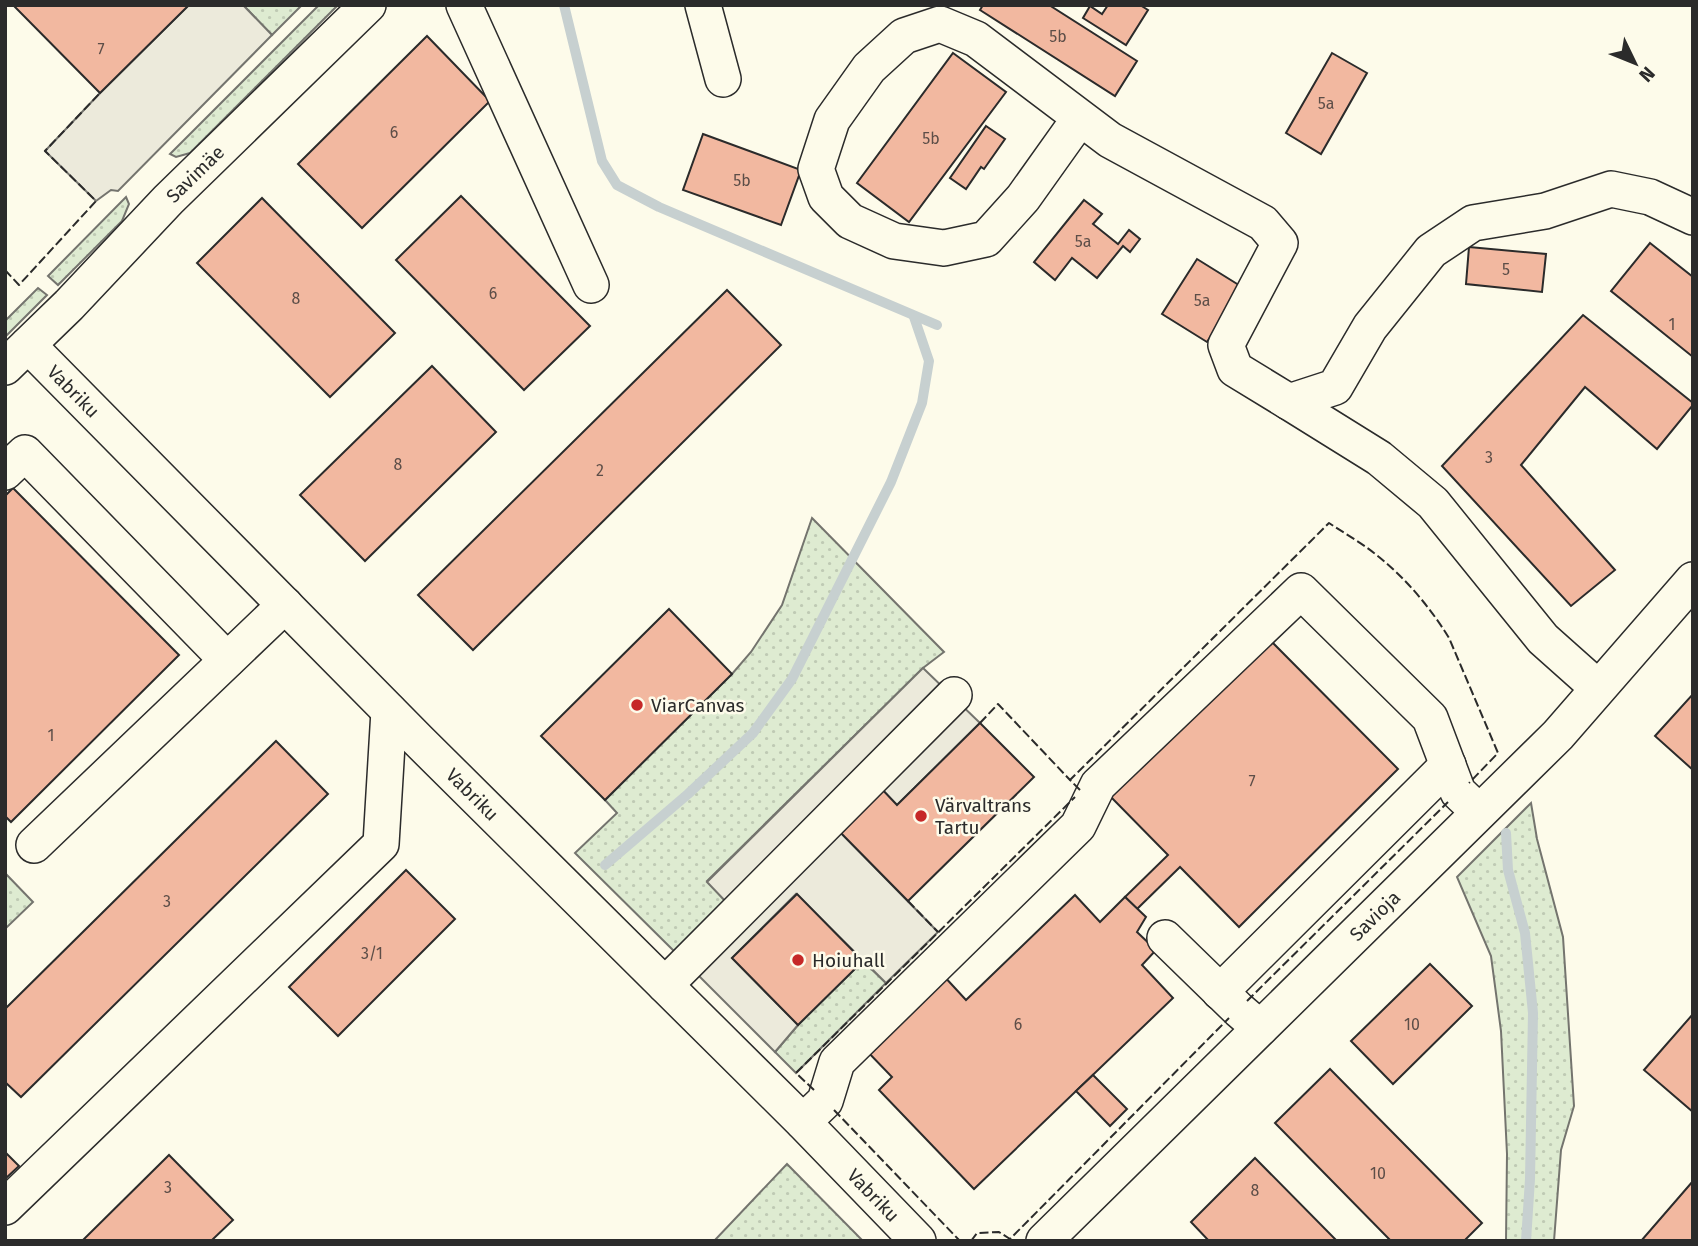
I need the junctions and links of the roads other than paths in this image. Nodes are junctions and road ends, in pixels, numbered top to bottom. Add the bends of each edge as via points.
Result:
1 (368, 5) edge
2 (464, 5) edge
3 (703, 5) edge
4 (723, 79) dead end
5 (1080, 118) junction
6 (1693, 217) edge
7 (591, 285) dead end
8 (17, 356) edge
9 (1289, 402) junction
10 (5, 472) edge
11 (1693, 580) edge
12 (285, 605) junction
13 (227, 660) junction
14 (1598, 688) junction
15 (954, 695) dead end
16 (389, 711) junction
17 (1448, 765) junction
18 (1479, 812) junction
19 (34, 845) dead end
20 (1165, 938) dead end
21 (665, 985) junction
22 (1220, 992) junction
23 (1260, 1028) junction
24 (803, 1122) junction
25 (5, 1207) edge
26 (918, 1241) edge
27 (1044, 1241) edge

1 - 8 street, Savimäe via 167,200
2 - 7 street
3 - 4 street
5 - 5 street via 976,38 940,24 904,36 869,68 832,120 816,169 826,197 850,221 894,242 944,248 986,239 1023,198
5 - 9 street via 1110,140 1263,223 1280,243 1226,345 1235,369
6 - 9 street via 1650,198 1611,189 1545,211 1473,223 1431,251 1370,327 1335,387
8 - 12 street, Vabriku
9 - 14 street via 1379,458 1433,503 1544,639
10 - 13 street via 25,453
11 - 14 street, Savioja
12 - 13 street
12 - 16 street, Vabriku
13 - 19 street
14 - 18 street, Savioja via 1558,735
15 - 21 street
16 - 21 street, Vabriku
16 - 25 street via 381,844
17 - 18 street via 1458,792
17 - 22 street
17 - 24 street via 1430,718 1301,590 1098,785 1078,826 837,1062 825,1101
18 - 23 street, Savioja
20 - 22 street
21 - 24 street, Vabriku
22 - 23 street
23 - 27 street, Savioja
24 - 26 street, Vabriku

